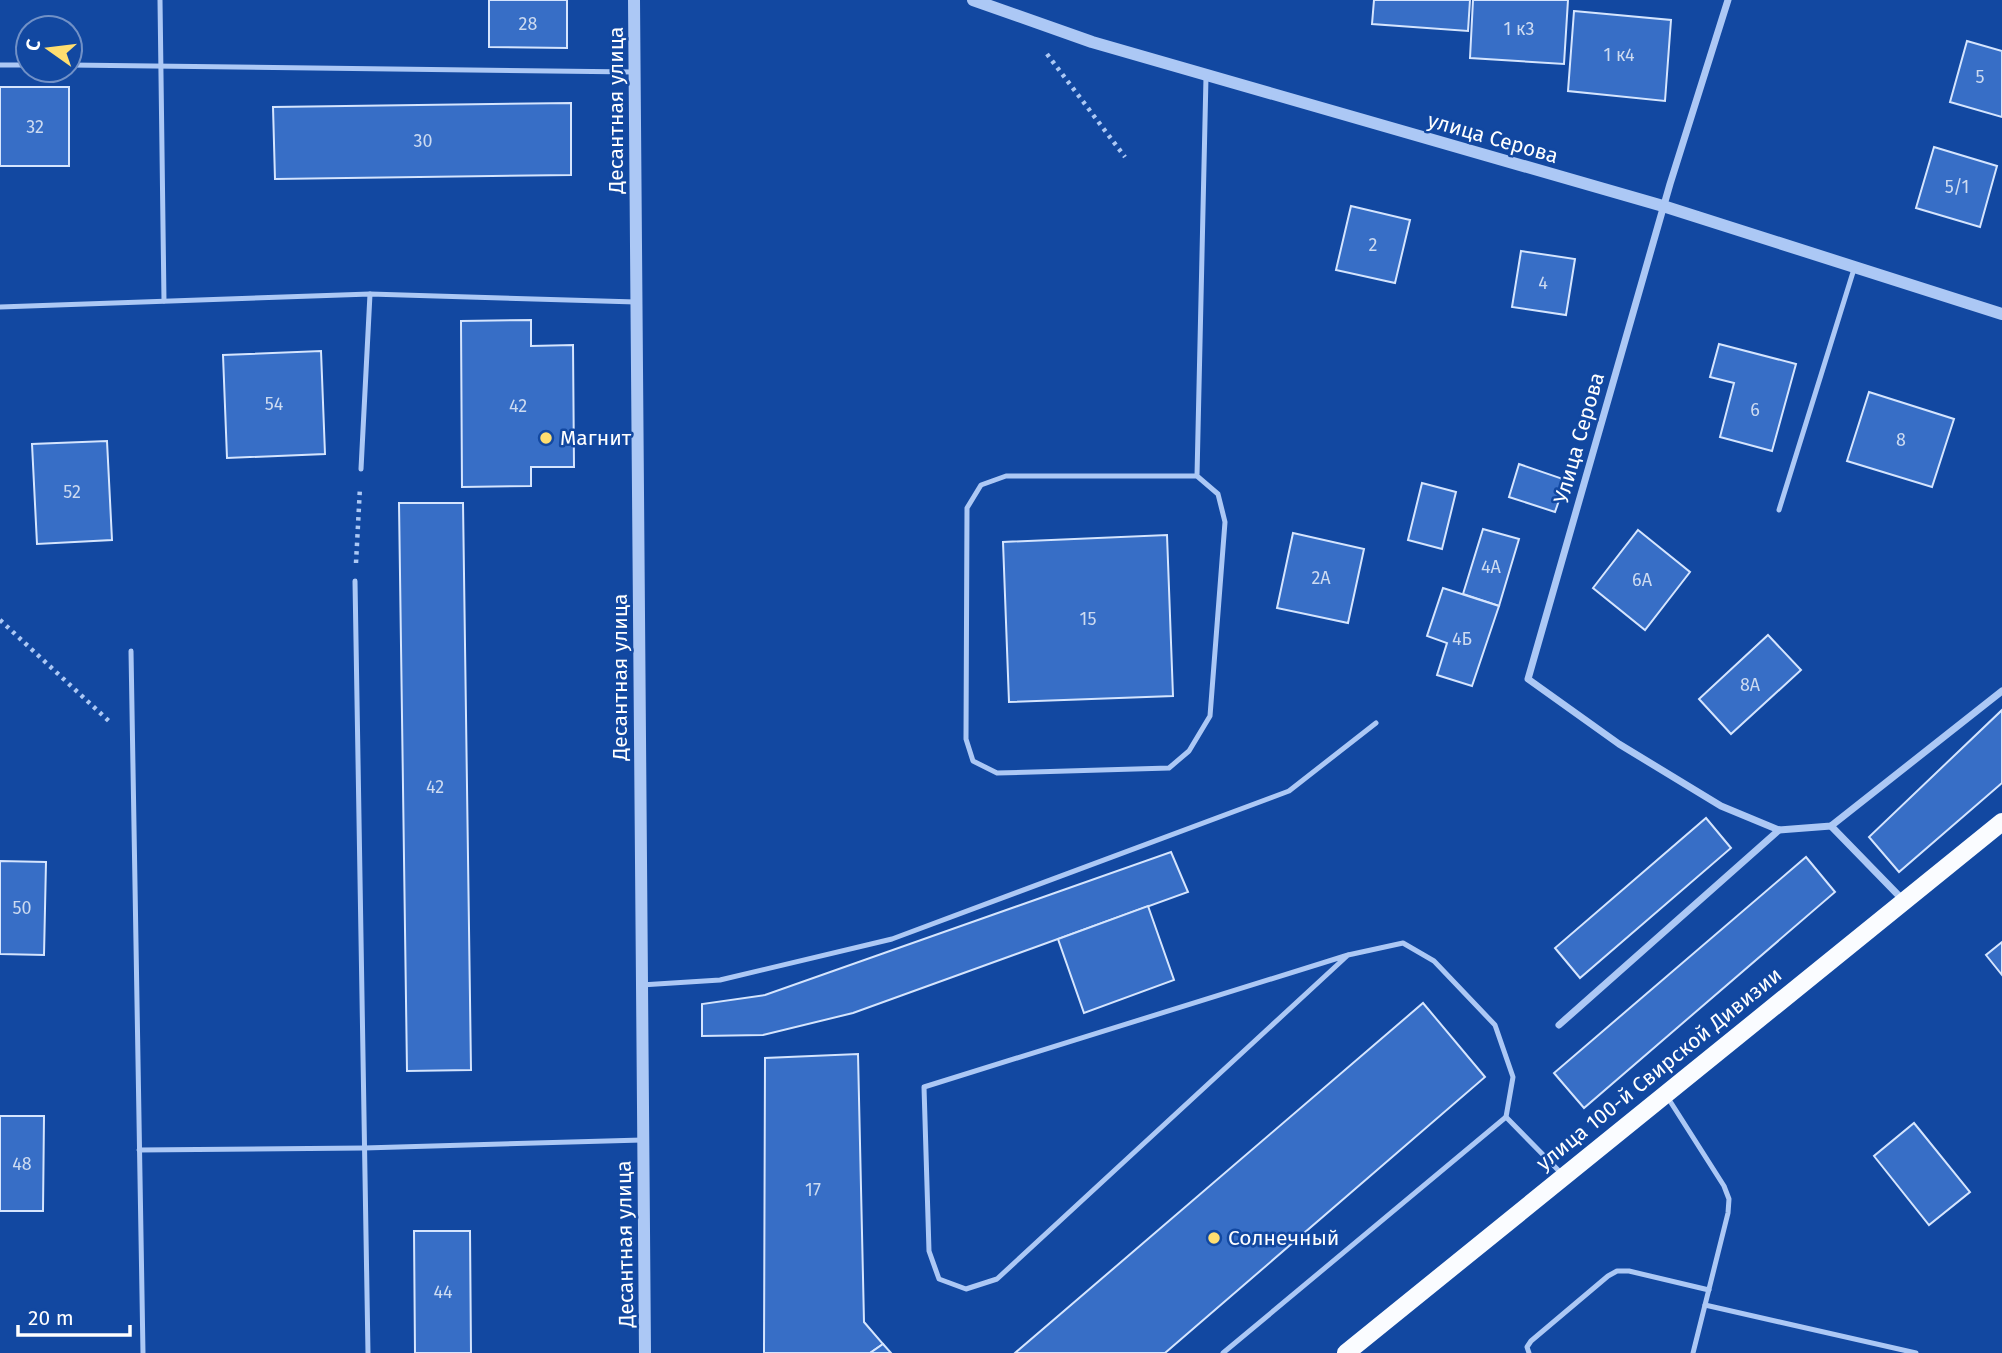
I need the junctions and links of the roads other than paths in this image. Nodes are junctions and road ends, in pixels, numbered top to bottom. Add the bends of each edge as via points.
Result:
1 (160, 0) edge
2 (634, 0) edge
3 (974, 0) edge
4 (1728, 0) edge
5 (159, 64) junction
6 (84, 65) edge
7 (635, 72) junction
8 (1206, 76) junction
9 (1663, 206) junction
10 (1854, 267) junction
11 (370, 294) junction
12 (164, 301) junction
13 (636, 302) junction
14 (0, 307) edge
15 (2002, 314) edge
16 (361, 469) road end
17 (1196, 476) junction
18 (1779, 510) dead end
19 (355, 581) road end
20 (131, 651) dead end
21 (2002, 691) edge
22 (1376, 723) dead end
23 (2002, 822) edge
24 (1831, 826) junction
25 (1779, 830) junction
26 (1904, 902) junction
27 (1348, 956) junction
28 (641, 985) junction
29 (1559, 1026) dead end
30 (1665, 1094) junction
31 (1506, 1116) junction
32 (642, 1140) junction
33 (365, 1148) junction
34 (139, 1150) junction
35 (1563, 1175) junction
36 (1709, 1290) junction
37 (1705, 1305) junction
38 (143, 1353) edge
39 (368, 1353) edge
40 (645, 1353) edge
41 (1223, 1353) edge
42 (1346, 1353) edge
43 (1529, 1353) edge
44 (1693, 1353) edge
45 (1916, 1353) edge

1 - 5 lane
2 - 7 street, Десантная улица
3 - 8 street, улица Серова
4 - 9 street, Улица Серова
5 - 6 lane
5 - 7 lane
5 - 12 lane
7 - 13 street, Десантная улица
8 - 9 street, улица Серова
8 - 17 lane
9 - 10 street, улица Серова
9 - 25 street, Улица Серова via 1528,679 1619,744 1710,799
10 - 15 street, улица Серова
10 - 18 lane
11 - 12 lane
11 - 13 lane
11 - 16 lane
12 - 14 lane
13 - 28 street, Десантная улица
17 - 17 lane via 1006,475 981,485 967,508 966,739 973,761 997,773 1169,768 1189,751 1210,716 1225,522 1218,494
19 - 33 lane
20 - 34 lane
21 - 24 street
22 - 28 lane via 1289,791 892,939 720,980
23 - 26 main road, улица 100-й Свирской Дивизии
24 - 25 street
24 - 26 street
25 - 29 street
26 - 30 main road, улица 100-й Свирской Дивизии
27 - 27 lane via 924,1087 929,1251 939,1279 966,1289 997,1279
27 - 31 lane via 1403,943 1434,961 1495,1026 1513,1077
28 - 32 street, Десантная улица
30 - 35 main road, улица 100-й Свирской Дивизии
30 - 36 lane via 1730,1199
31 - 35 lane
31 - 41 lane
32 - 33 lane
32 - 40 street, Десантная улица
33 - 34 lane
33 - 39 lane
34 - 38 lane
35 - 42 main road, улица 100-й Свирской Дивизии
36 - 37 lane
36 - 43 lane via 1617,1271 1531,1341
37 - 44 lane
37 - 45 lane

